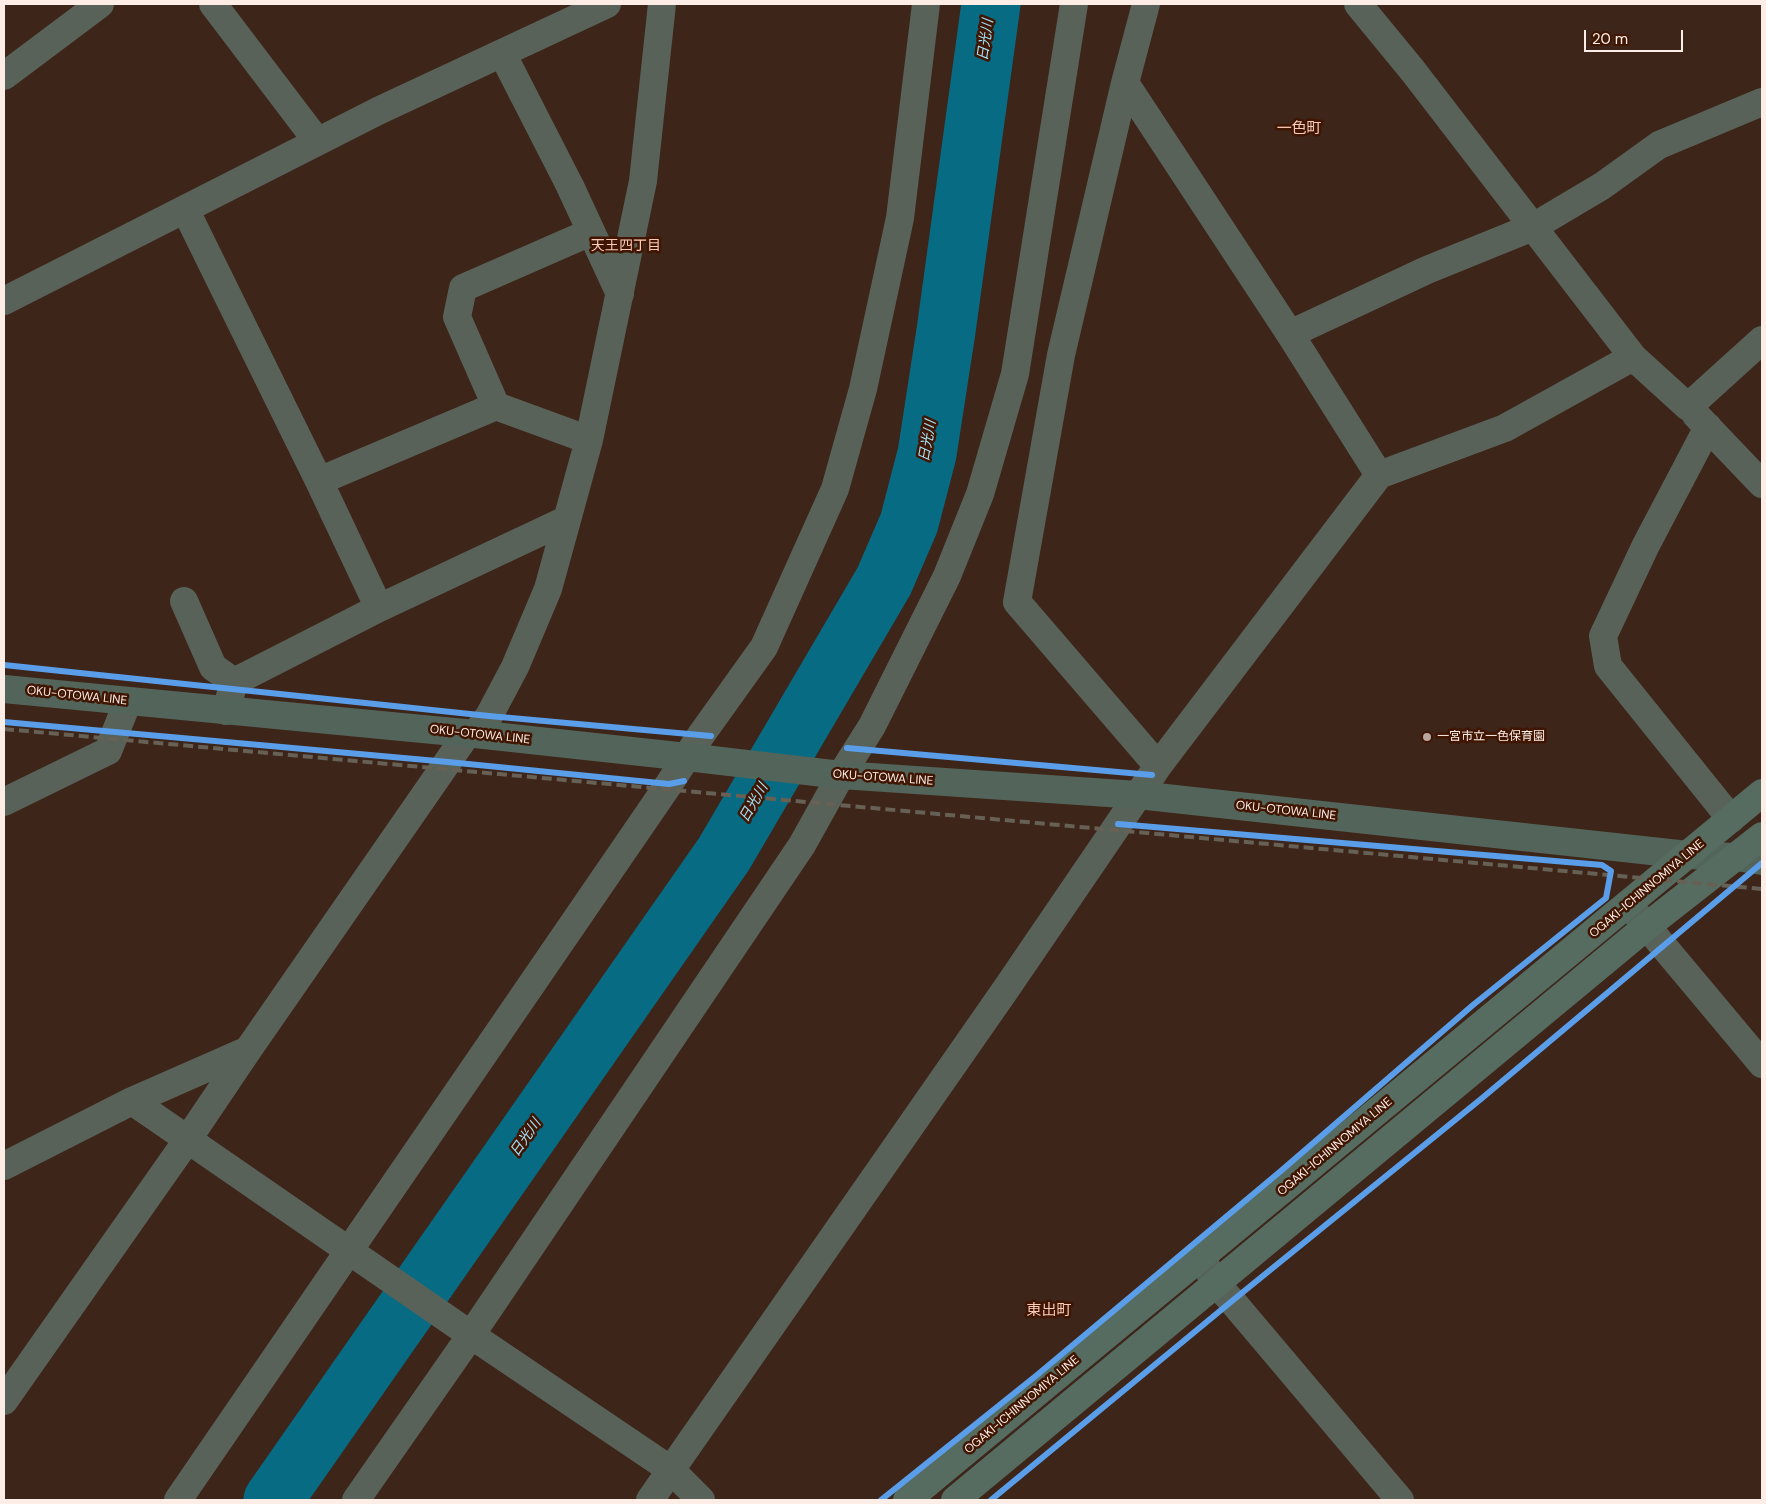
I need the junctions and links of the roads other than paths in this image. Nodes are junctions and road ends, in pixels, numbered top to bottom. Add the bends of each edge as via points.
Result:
1 (100, 4) edge
2 (213, 4) edge
3 (607, 4) edge
4 (662, 4) edge
5 (926, 4) edge
6 (1074, 4) edge
7 (1146, 4) edge
8 (1358, 4) edge
9 (502, 53) junction
10 (4, 76) edge
11 (1125, 83) junction
12 (1762, 102) edge
13 (318, 142) junction
14 (185, 210) junction
15 (1532, 228) junction
16 (591, 232) junction
17 (620, 294) junction
18 (4, 301) edge
19 (1290, 334) junction
20 (1762, 340) edge
21 (1633, 357) junction
22 (496, 406) junction
23 (1688, 407) junction
24 (1708, 427) junction
25 (589, 440) junction
26 (1380, 475) junction
27 (319, 481) junction
28 (1762, 484) edge
29 (566, 520) junction
30 (184, 601) dead end
31 (379, 608) junction
32 (234, 682) junction
33 (4, 689) edge
34 (128, 701) junction
35 (226, 711) junction
36 (471, 734) junction
37 (693, 757) junction
38 (1158, 766) junction
39 (837, 775) junction
40 (1762, 793) edge
41 (1138, 795) junction
42 (4, 802) edge
43 (1731, 819) junction
44 (1762, 836) edge
45 (1688, 855) junction
46 (1736, 858) junction
47 (1762, 861) edge
48 (1628, 904) junction
49 (1646, 927) junction
50 (248, 1050) junction
51 (1762, 1064) edge
52 (132, 1101) junction
53 (188, 1139) junction
54 (4, 1166) edge
55 (353, 1254) junction
56 (1201, 1258) junction
57 (1216, 1284) junction
58 (463, 1330) junction
59 (4, 1401) edge
60 (671, 1470) junction
61 (178, 1500) edge
62 (356, 1500) edge
63 (650, 1500) edge
64 (701, 1500) edge
65 (907, 1500) edge
66 (955, 1500) edge
67 (1400, 1500) edge

1 - 10 street
2 - 13 street
3 - 9 street
4 - 17 street via 643,181
5 - 37 street via 900,218 863,389 835,489 764,647
6 - 39 street via 1015,374 980,494 938,593 872,726
7 - 11 street
8 - 15 street
9 - 13 street via 378,110
9 - 16 street
11 - 19 street
11 - 38 street via 1061,355 1017,602
12 - 15 street via 1659,145 1602,186
13 - 14 street
14 - 18 street
14 - 27 street
15 - 19 street via 1427,270
15 - 21 street
16 - 17 street
16 - 22 street via 463,288 457,317
17 - 25 street
19 - 26 street
20 - 23 street
21 - 23 street
21 - 26 street via 1505,428
22 - 25 street
22 - 27 street
23 - 24 street
24 - 28 street
24 - 43 street via 1603,636 1608,666
25 - 29 street
26 - 38 street
27 - 31 street
29 - 31 street
29 - 36 street via 548,589 515,667 489,716
30 - 32 street via 213,667
31 - 32 street
32 - 35 street
33 - 34 main road, OKU-OTOWA LINE
34 - 35 main road, OKU-OTOWA LINE
34 - 42 street via 108,751
35 - 36 main road, OKU-OTOWA LINE
36 - 37 main road, OKU-OTOWA LINE
36 - 50 street
37 - 39 main road, OKU-OTOWA LINE
37 - 55 street via 664,792
38 - 41 street
39 - 41 main road, OKU-OTOWA LINE
39 - 58 street via 802,845
40 - 43 main road, OGAKI-ICHINNOMIYA LINE
41 - 45 main road, OKU-OTOWA LINE
41 - 60 street
43 - 45 main road, OGAKI-ICHINNOMIYA LINE
44 - 46 main road
45 - 46 main road, OKU-OTOWA LINE
45 - 48 main road, OGAKI-ICHINNOMIYA LINE
46 - 47 main road, OKU-OTOWA LINE
46 - 49 main road
48 - 49 street
48 - 56 main road, OGAKI-ICHINNOMIYA LINE
49 - 51 street
49 - 57 main road
50 - 52 street
50 - 53 street
52 - 53 street
52 - 54 street
53 - 55 street
53 - 59 street
55 - 58 street
55 - 61 street
56 - 57 street
56 - 65 main road, OGAKI-ICHINNOMIYA LINE
57 - 66 main road
57 - 67 street
58 - 60 street
58 - 62 street
60 - 63 street
60 - 64 street

